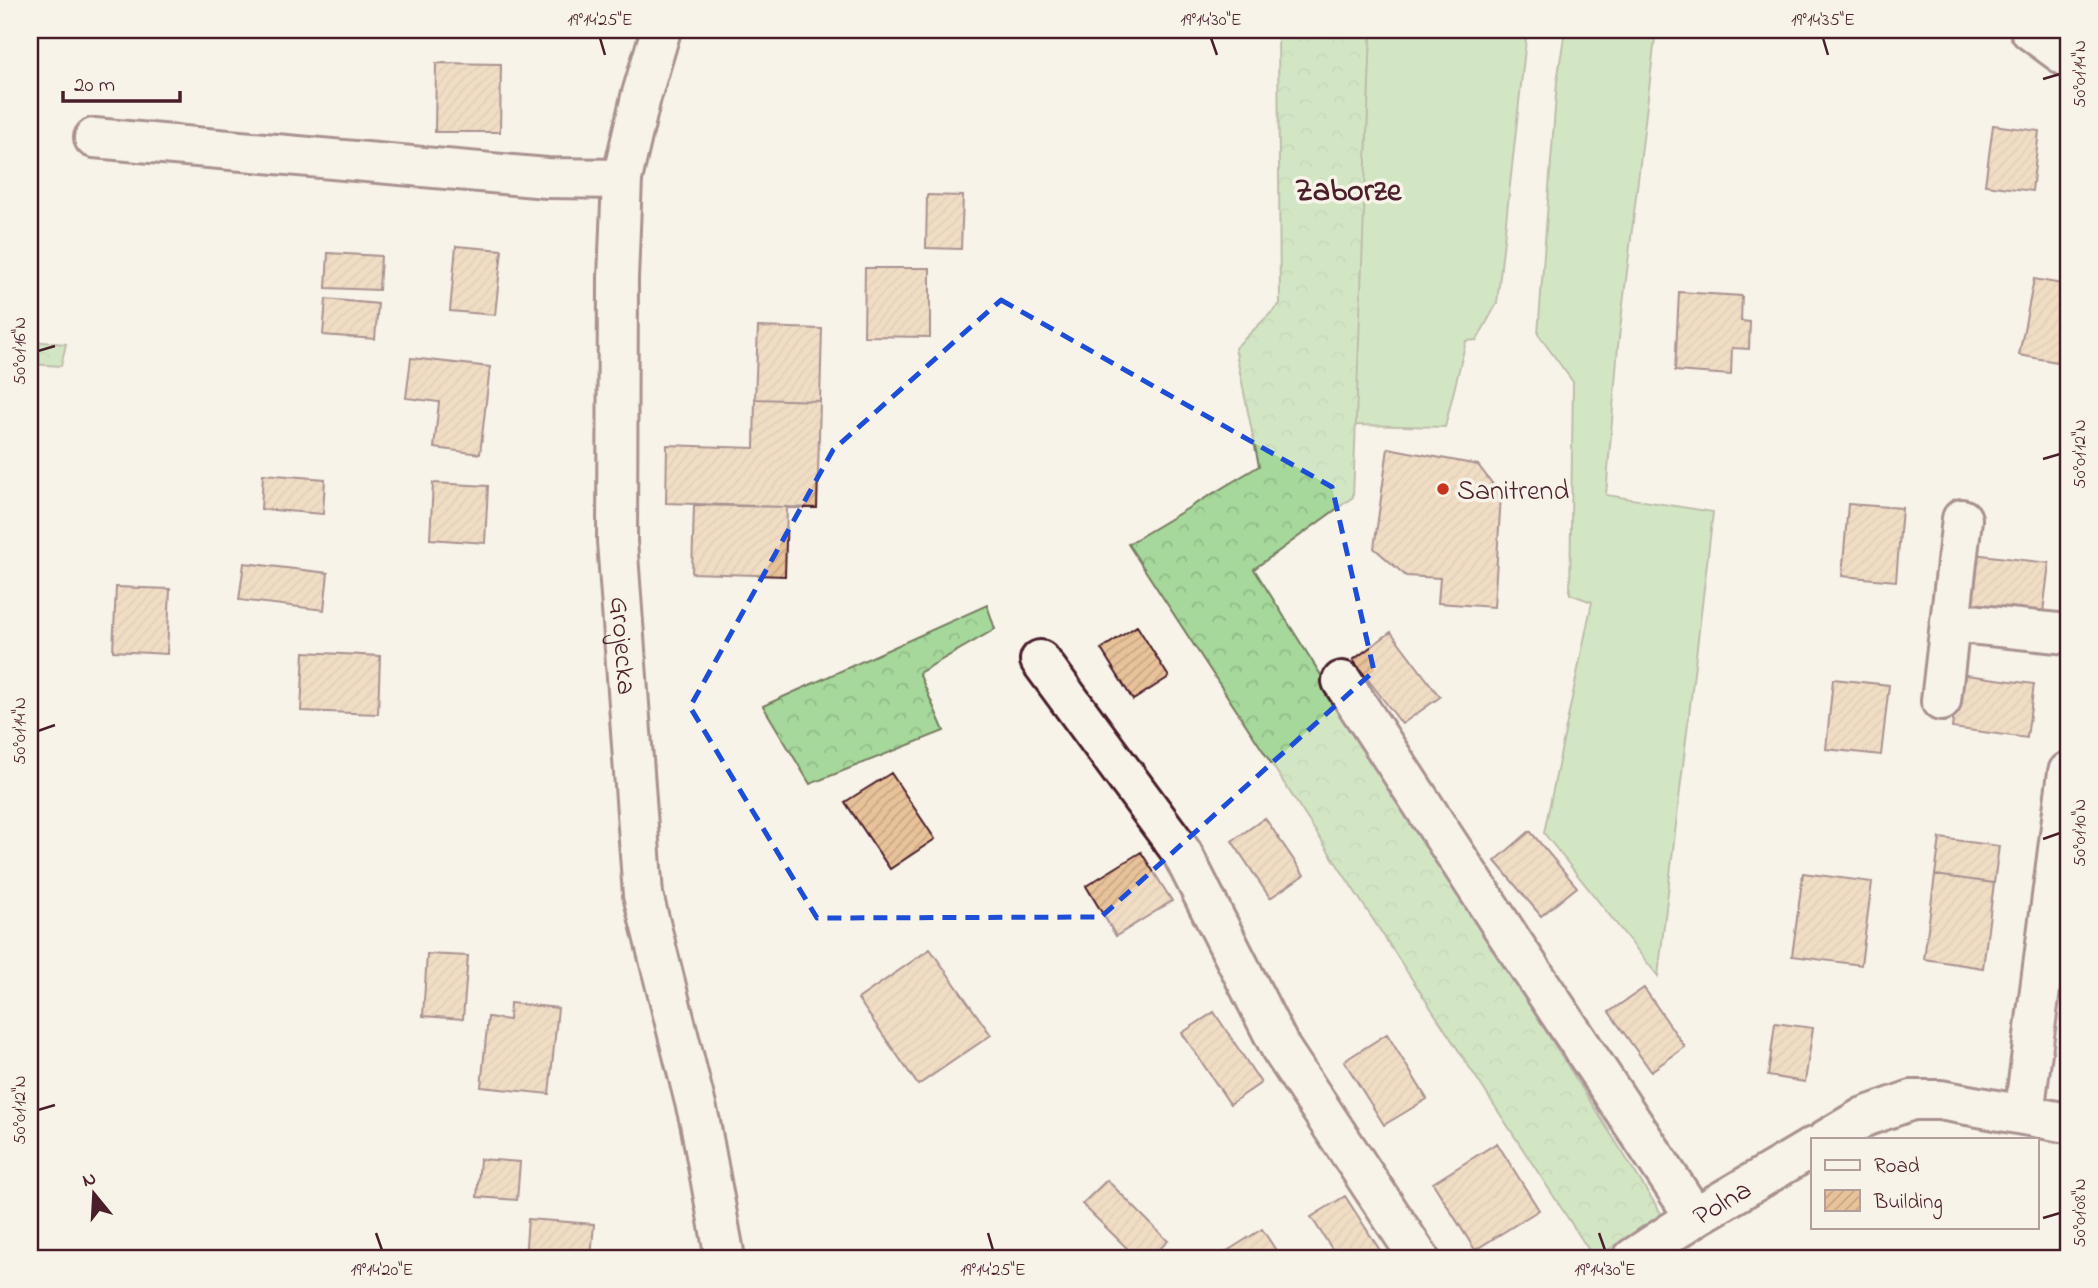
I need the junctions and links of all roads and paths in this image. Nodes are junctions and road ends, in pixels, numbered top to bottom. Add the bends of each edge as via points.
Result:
1 (661, 30) edge
2 (2030, 30) edge
3 (2068, 58) edge
4 (94, 138) dead end
5 (622, 179) junction
6 (1962, 519) dead end
7 (1950, 622) junction
8 (2068, 634) edge
9 (1040, 660) dead end
10 (1342, 681) dead end
11 (1941, 701) dead end
12 (2068, 772) edge
13 (2024, 1114) junction
14 (2068, 1123) edge
15 (1828, 1138) edge
16 (1811, 1148) edge
17 (1695, 1217) junction
18 (725, 1258) edge
19 (1419, 1258) edge
20 (1633, 1258) edge

1 - 5 street, Grojecka
2 - 3 street
4 - 5 street via 547,178
5 - 18 street, Grojecka via 617,541 643,895 700,1122
6 - 7 street
7 - 8 street
7 - 11 street
9 - 19 street via 1182,853 1281,1049
10 - 17 street
12 - 13 street
13 - 14 street
13 - 15 street via 1912,1100 1864,1117
16 - 17 street, Polna
17 - 20 street, Polna

